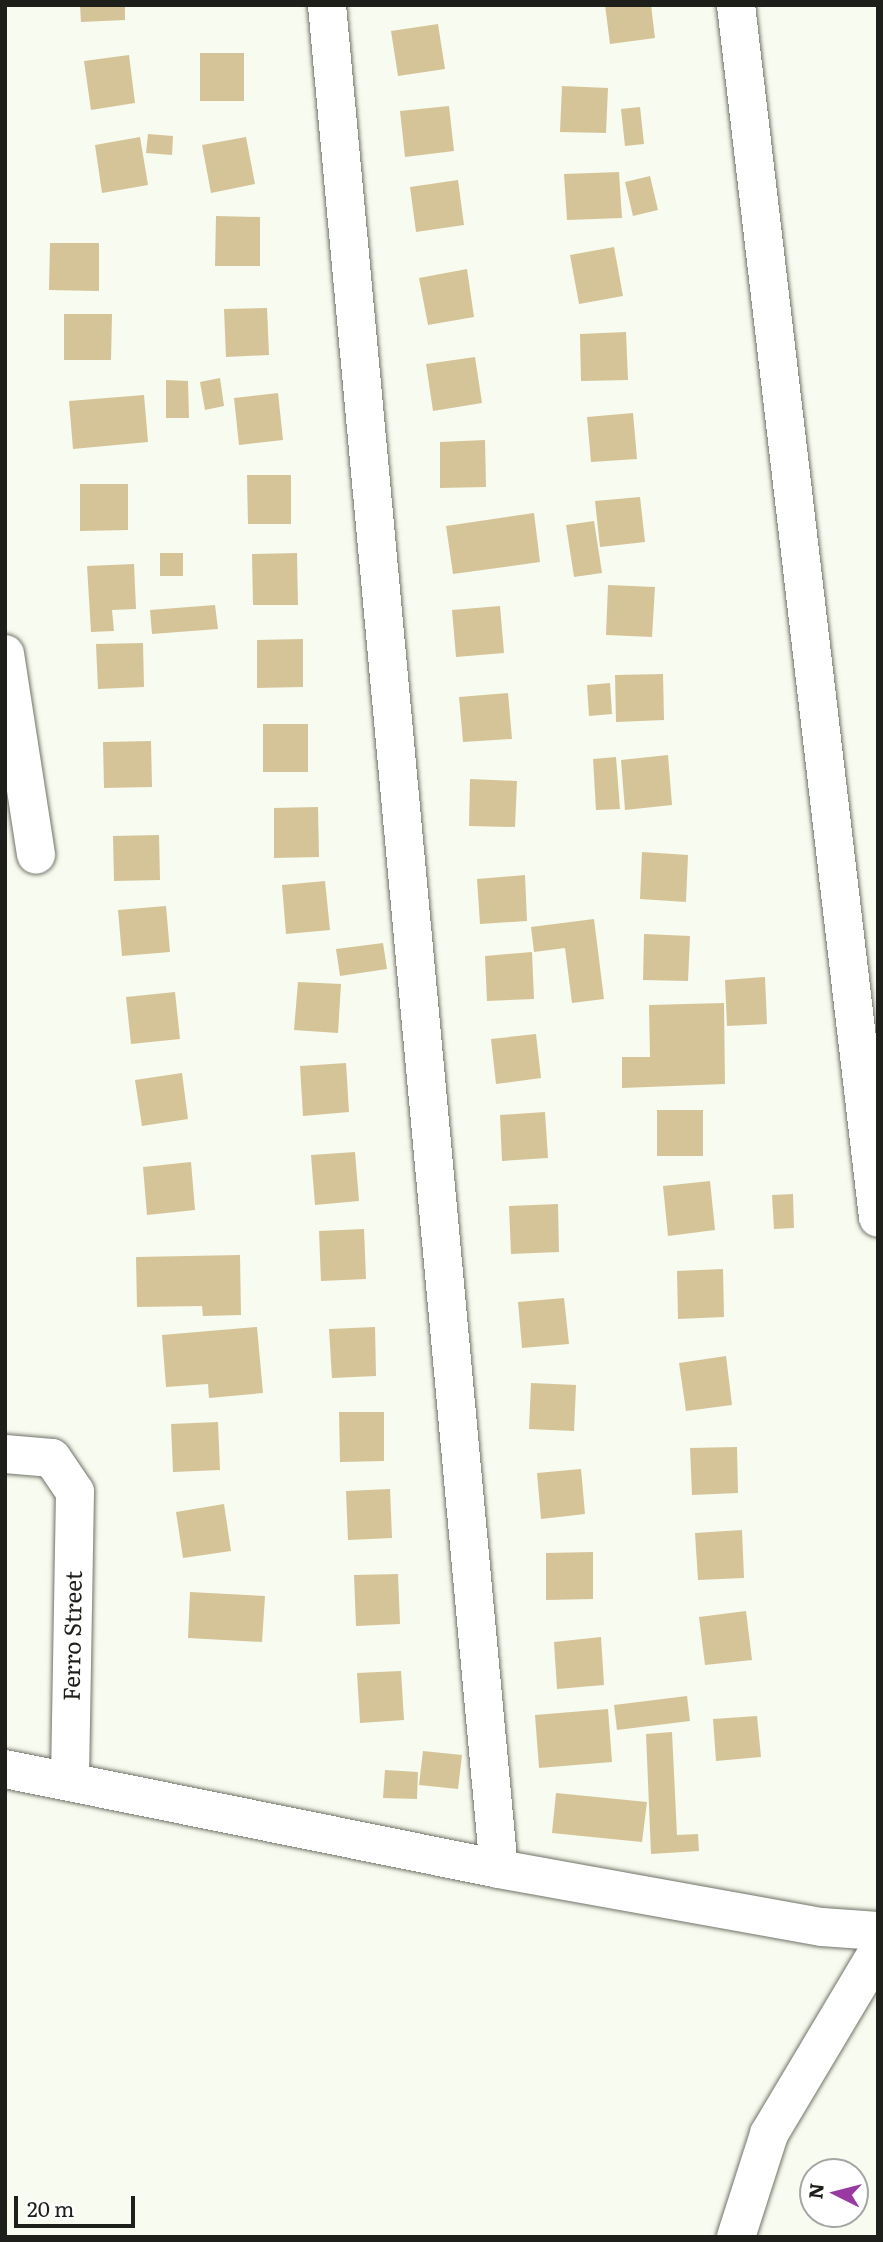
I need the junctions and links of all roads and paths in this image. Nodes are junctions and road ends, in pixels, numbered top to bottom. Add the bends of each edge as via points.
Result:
1 (327, 5) edge
2 (736, 5) edge
3 (5, 654) edge
4 (36, 855) dead end
5 (878, 1218) edge
6 (5, 1454) edge
7 (5, 1769) edge
8 (70, 1781) junction
9 (499, 1869) junction
10 (878, 1931) edge
11 (878, 1951) edge
12 (736, 2237) edge

1 - 9 street
2 - 5 street
3 - 4 street
6 - 8 street, Ferro Street via 52,1458 75,1492
7 - 8 street
8 - 9 street
9 - 10 street via 822,1927
11 - 12 street via 769,2134

